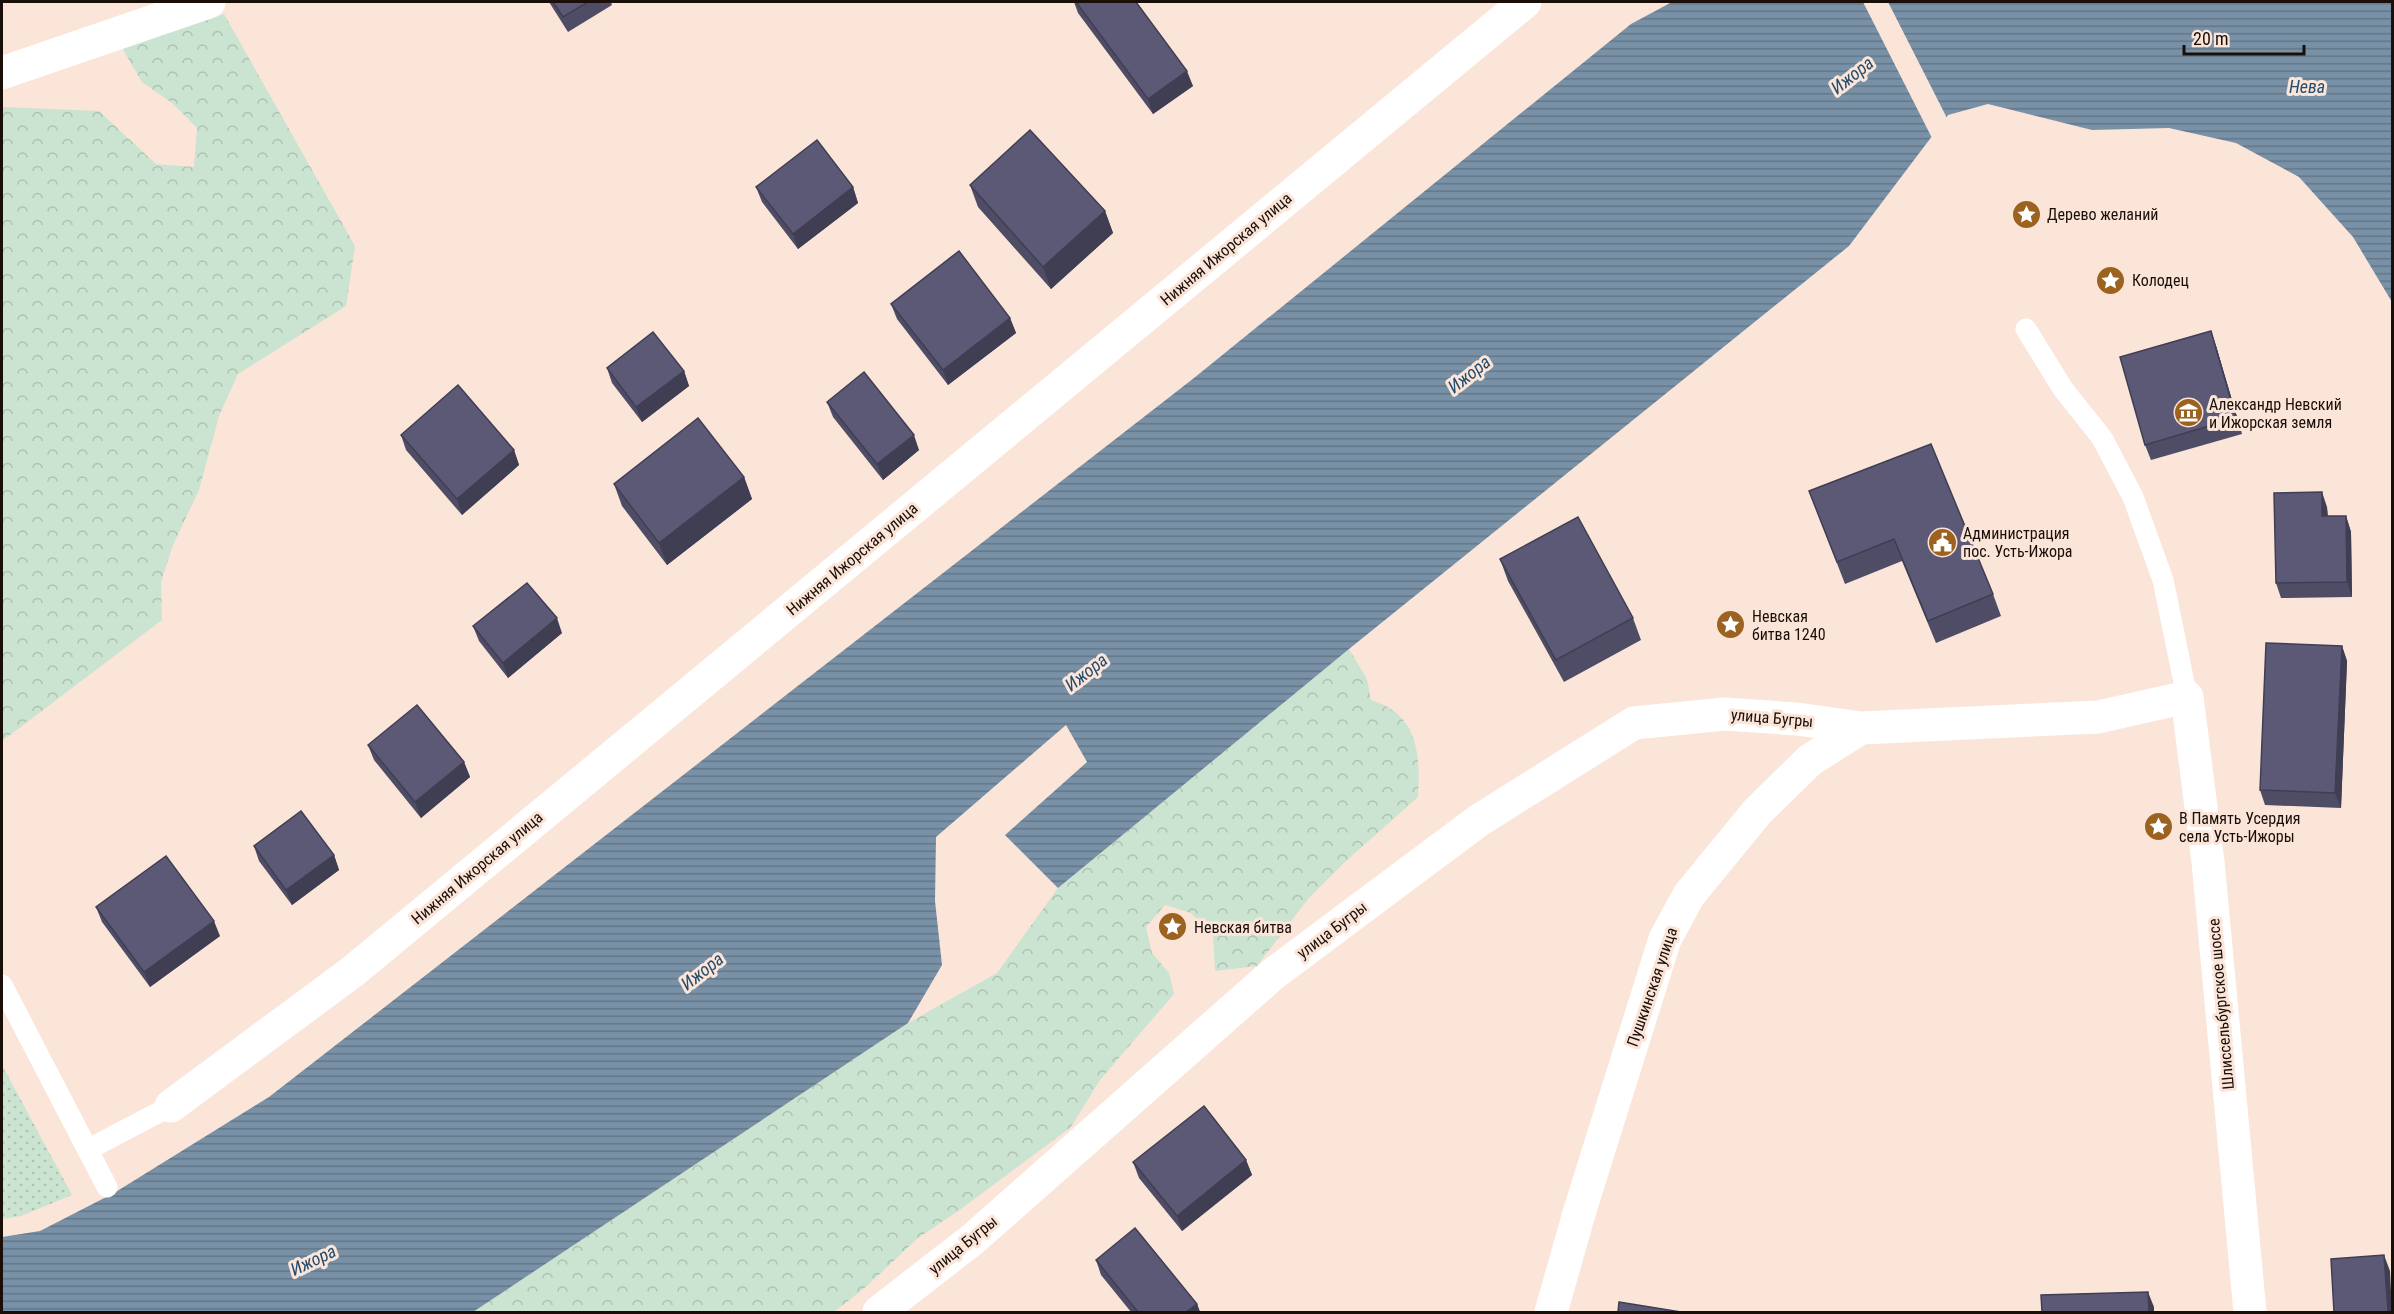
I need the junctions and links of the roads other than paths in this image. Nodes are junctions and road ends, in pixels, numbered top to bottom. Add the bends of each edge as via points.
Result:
1 (209, 2) edge
2 (1525, 2) edge
3 (2, 73) edge
4 (2026, 329) dead end
5 (2187, 697) junction
6 (1861, 728) junction
7 (2, 985) edge
8 (171, 1106) joint
9 (89, 1149) junction
10 (107, 1187) dead end
11 (879, 1312) edge
12 (1551, 1312) edge
13 (2250, 1312) edge

1 - 3 street
2 - 8 street, Нижняя Ижорская улица via 352,972
4 - 5 lane via 2063,389 2102,438 2133,497 2163,580
5 - 6 street, улица Бугры via 2098,717
5 - 13 street, Шлиссельбургское шоссе via 2208,862
6 - 11 street, улица Бугры via 1725,714 1634,723 1478,821 1273,974 973,1239
6 - 12 street, Пушкинская улица via 1810,760 1757,812 1689,894 1665,939
7 - 9 lane
8 - 9 lane
9 - 10 lane

